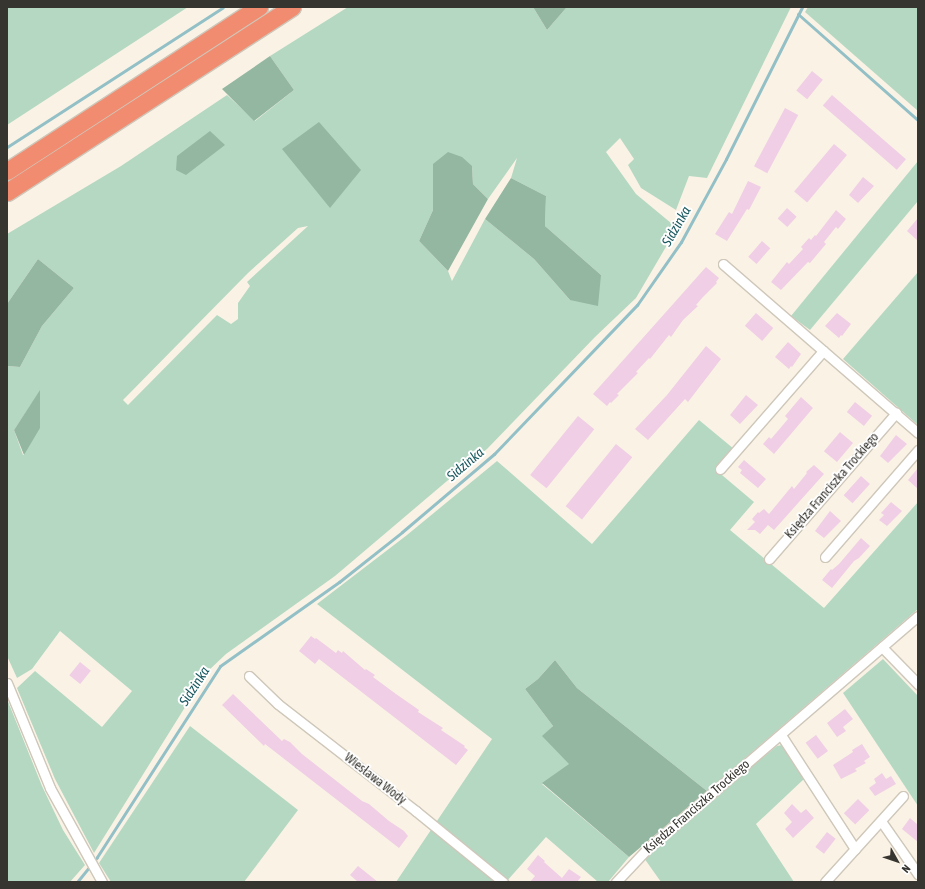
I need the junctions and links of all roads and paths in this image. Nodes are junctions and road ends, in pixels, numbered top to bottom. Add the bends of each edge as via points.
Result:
1 (259, 7) edge
2 (292, 7) edge
3 (7, 171) edge
4 (7, 192) edge
5 (723, 264) dead end
6 (823, 351) junction
7 (896, 413) junction
8 (918, 433) edge
9 (918, 450) edge
10 (720, 469) dead end
11 (825, 557) dead end
12 (769, 559) dead end
13 (918, 616) edge
14 (882, 647) junction
15 (249, 676) dead end
16 (7, 683) edge
17 (918, 684) edge
18 (780, 735) junction
19 (903, 796) dead end
20 (881, 821) junction
21 (855, 848) junction
22 (918, 874) edge
23 (830, 880) edge
24 (102, 882) edge
25 (503, 882) edge
26 (616, 882) edge

1 - 3 highway
2 - 4 highway
5 - 6 street
6 - 7 street
6 - 10 street
7 - 8 street
7 - 12 street, Księdza Franciszka Trockiego
9 - 11 street
13 - 14 street, Księdza Franciszka Trockiego
14 - 17 street
14 - 18 street, Księdza Franciszka Trockiego
15 - 25 street, Wiesława Wody via 278,704
16 - 24 street via 63,816
18 - 21 street
18 - 26 street, Księdza Franciszka Trockiego via 647,849
19 - 20 street
20 - 21 street
20 - 22 street
21 - 23 street

